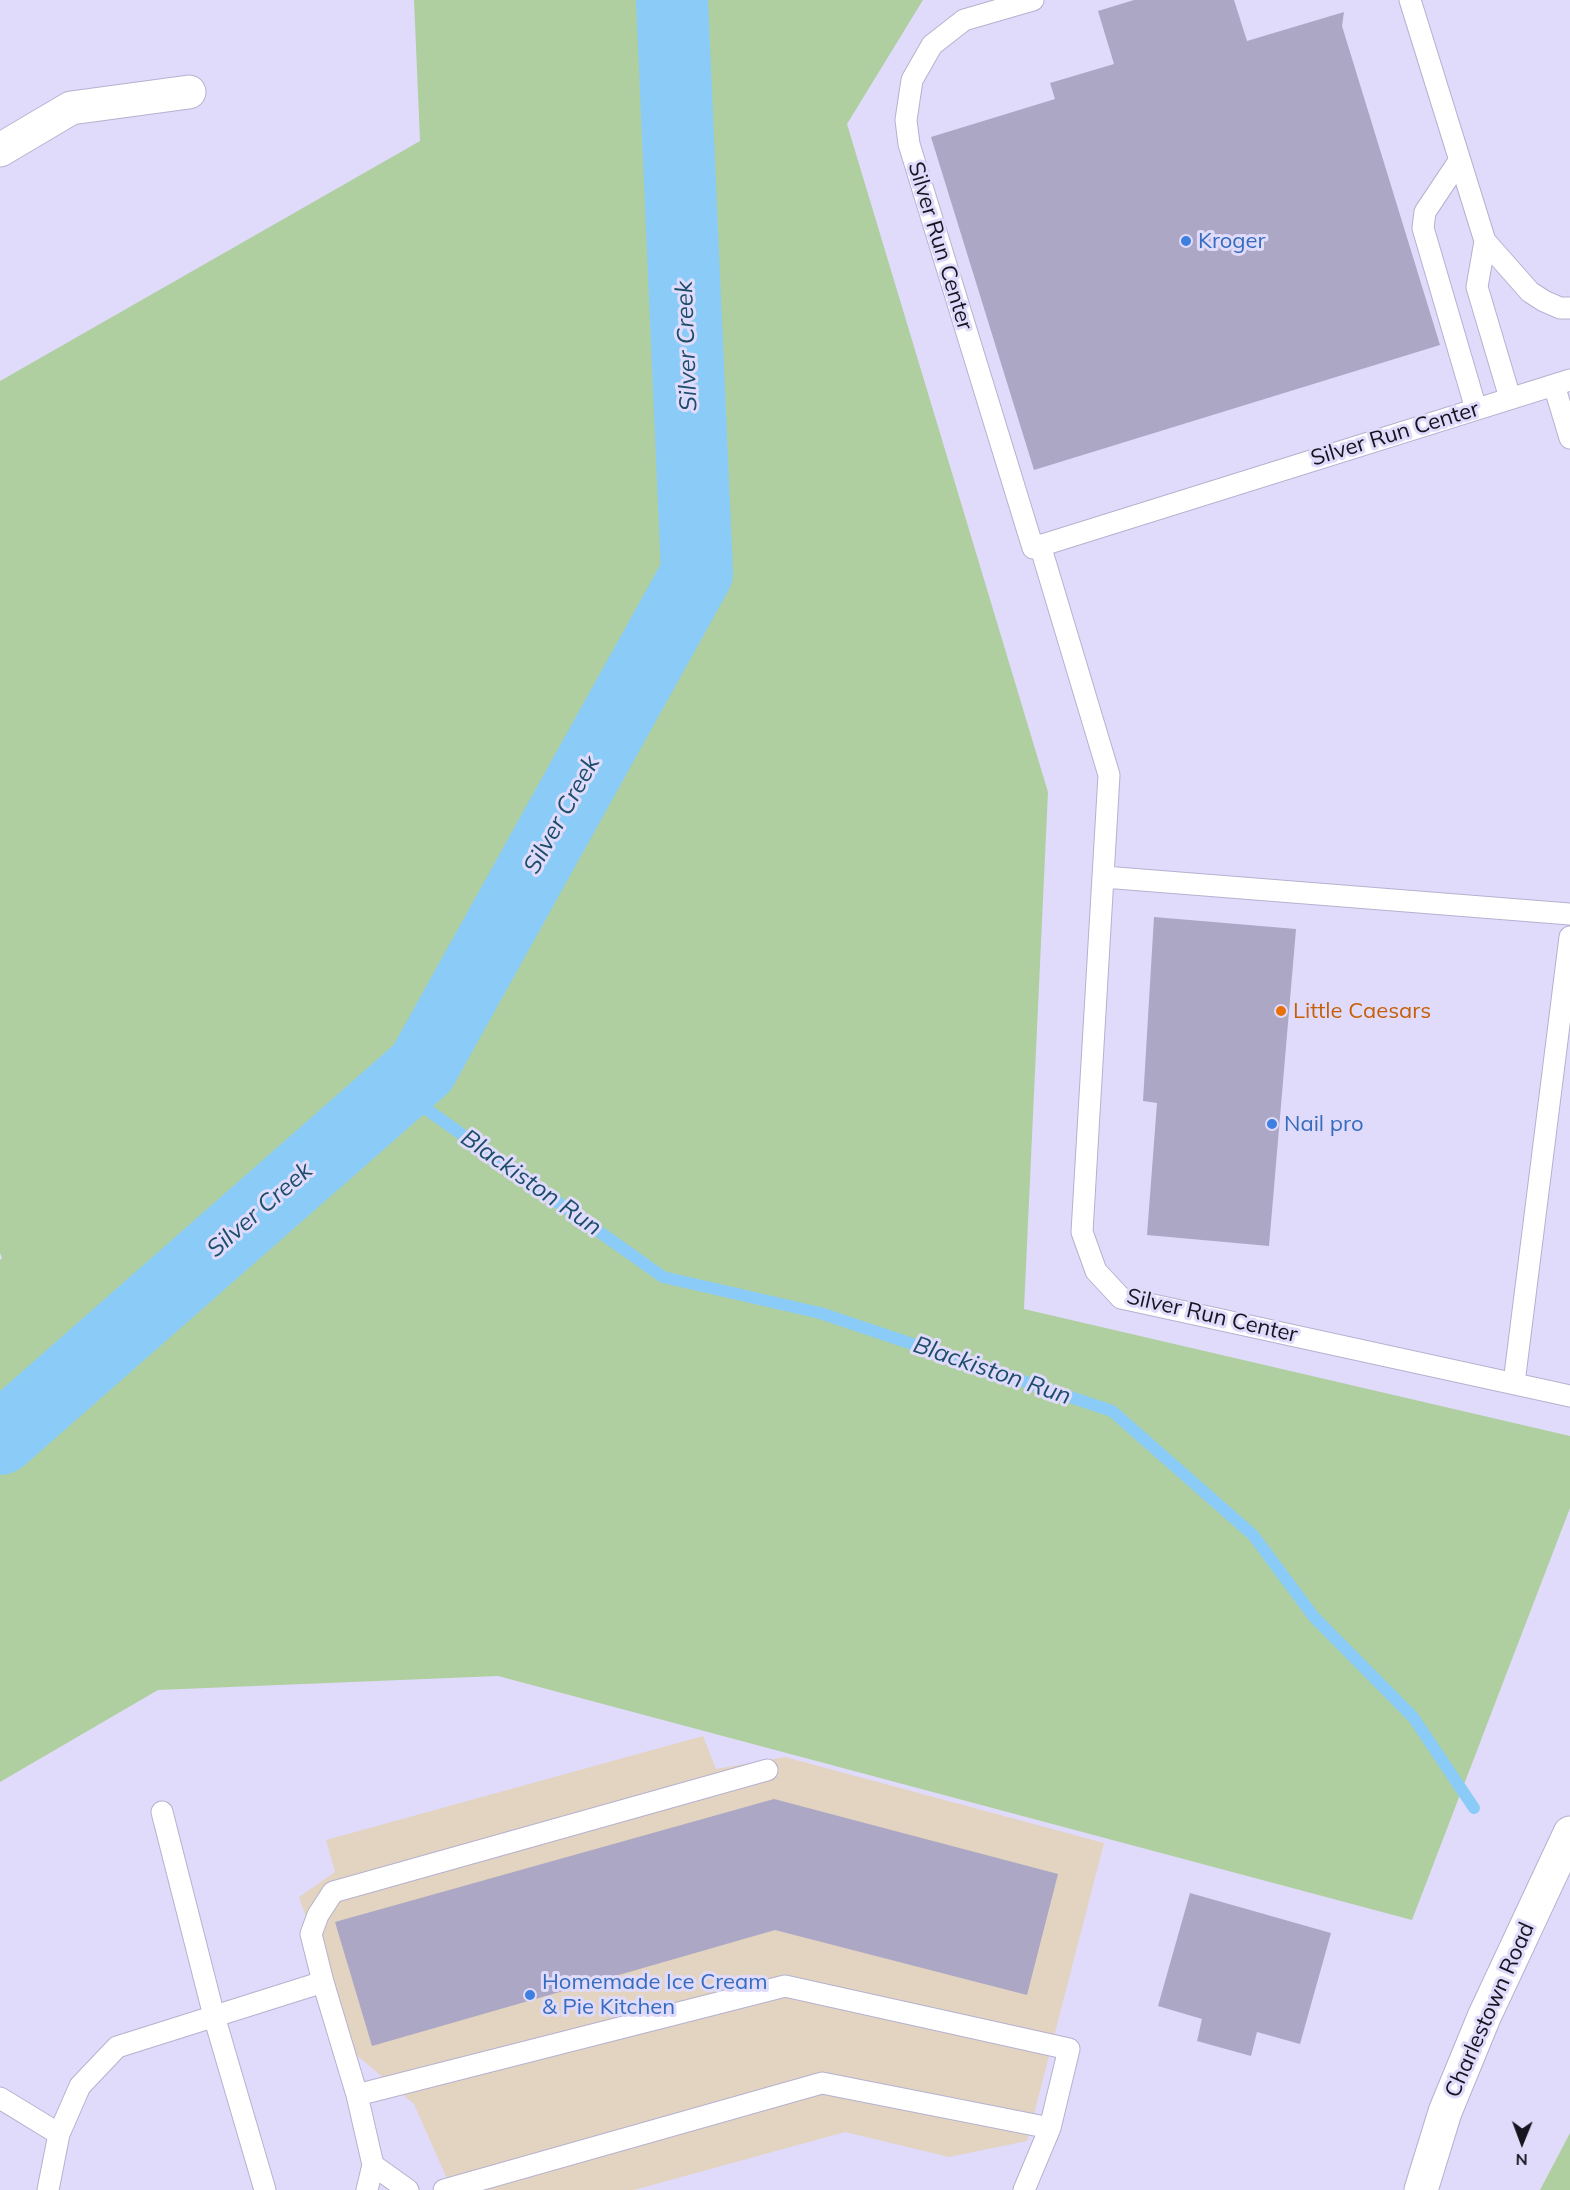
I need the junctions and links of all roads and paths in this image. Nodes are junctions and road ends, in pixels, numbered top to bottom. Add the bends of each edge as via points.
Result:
1 (1033, 0) edge
2 (1410, 0) edge
3 (189, 92) dead end
4 (0, 150) edge
5 (1460, 161) junction
6 (1485, 241) junction
7 (1570, 308) edge
8 (1562, 383) edge
9 (1510, 398) junction
10 (1476, 409) junction
11 (1570, 438) edge
12 (1036, 547) junction
13 (1104, 877) junction
14 (1570, 914) edge
15 (1570, 937) edge
16 (1514, 1383) junction
17 (1570, 1396) edge
18 (767, 1770) dead end
19 (162, 1812) dead end
20 (1570, 1833) edge
21 (323, 1982) junction
22 (214, 2016) junction
23 (357, 2095) junction
24 (0, 2098) edge
25 (1050, 2128) junction
26 (59, 2134) junction
27 (373, 2166) junction
28 (48, 2190) edge
29 (265, 2190) edge
30 (367, 2190) edge
31 (408, 2190) edge
32 (444, 2190) edge
33 (1024, 2190) edge
34 (1421, 2190) edge

1 - 12 lane, Silver Run Center via 964,20 932,45 912,80 906,120 909,144
2 - 5 lane, Silver Run Center
3 - 4 main road via 71,108
5 - 6 lane, Silver Run Center
5 - 10 lane via 1425,212 1423,228
6 - 7 lane, Silver Run Center via 1530,292 1544,302
6 - 9 lane, Silver Run Center via 1477,287
8 - 9 lane, Silver Run Center
8 - 11 lane, Silver Run Center
9 - 10 lane, Silver Run Center
10 - 12 lane, Silver Run Center
12 - 13 lane, Silver Run Center via 1109,775
13 - 14 lane
13 - 16 lane, Silver Run Center via 1082,1232 1096,1271 1121,1299
15 - 16 lane
16 - 17 lane, Silver Run Center
18 - 21 lane via 333,1892 311,1934
19 - 22 lane
20 - 34 main road, Charlestown Road via 1484,2017 1445,2112
21 - 22 lane
21 - 23 lane
22 - 26 lane via 117,2047 80,2086
22 - 29 lane
23 - 25 lane via 785,1986 1068,2049
23 - 27 lane
24 - 26 lane
25 - 32 lane via 822,2083
25 - 33 lane
26 - 28 lane
27 - 30 lane
27 - 31 lane

